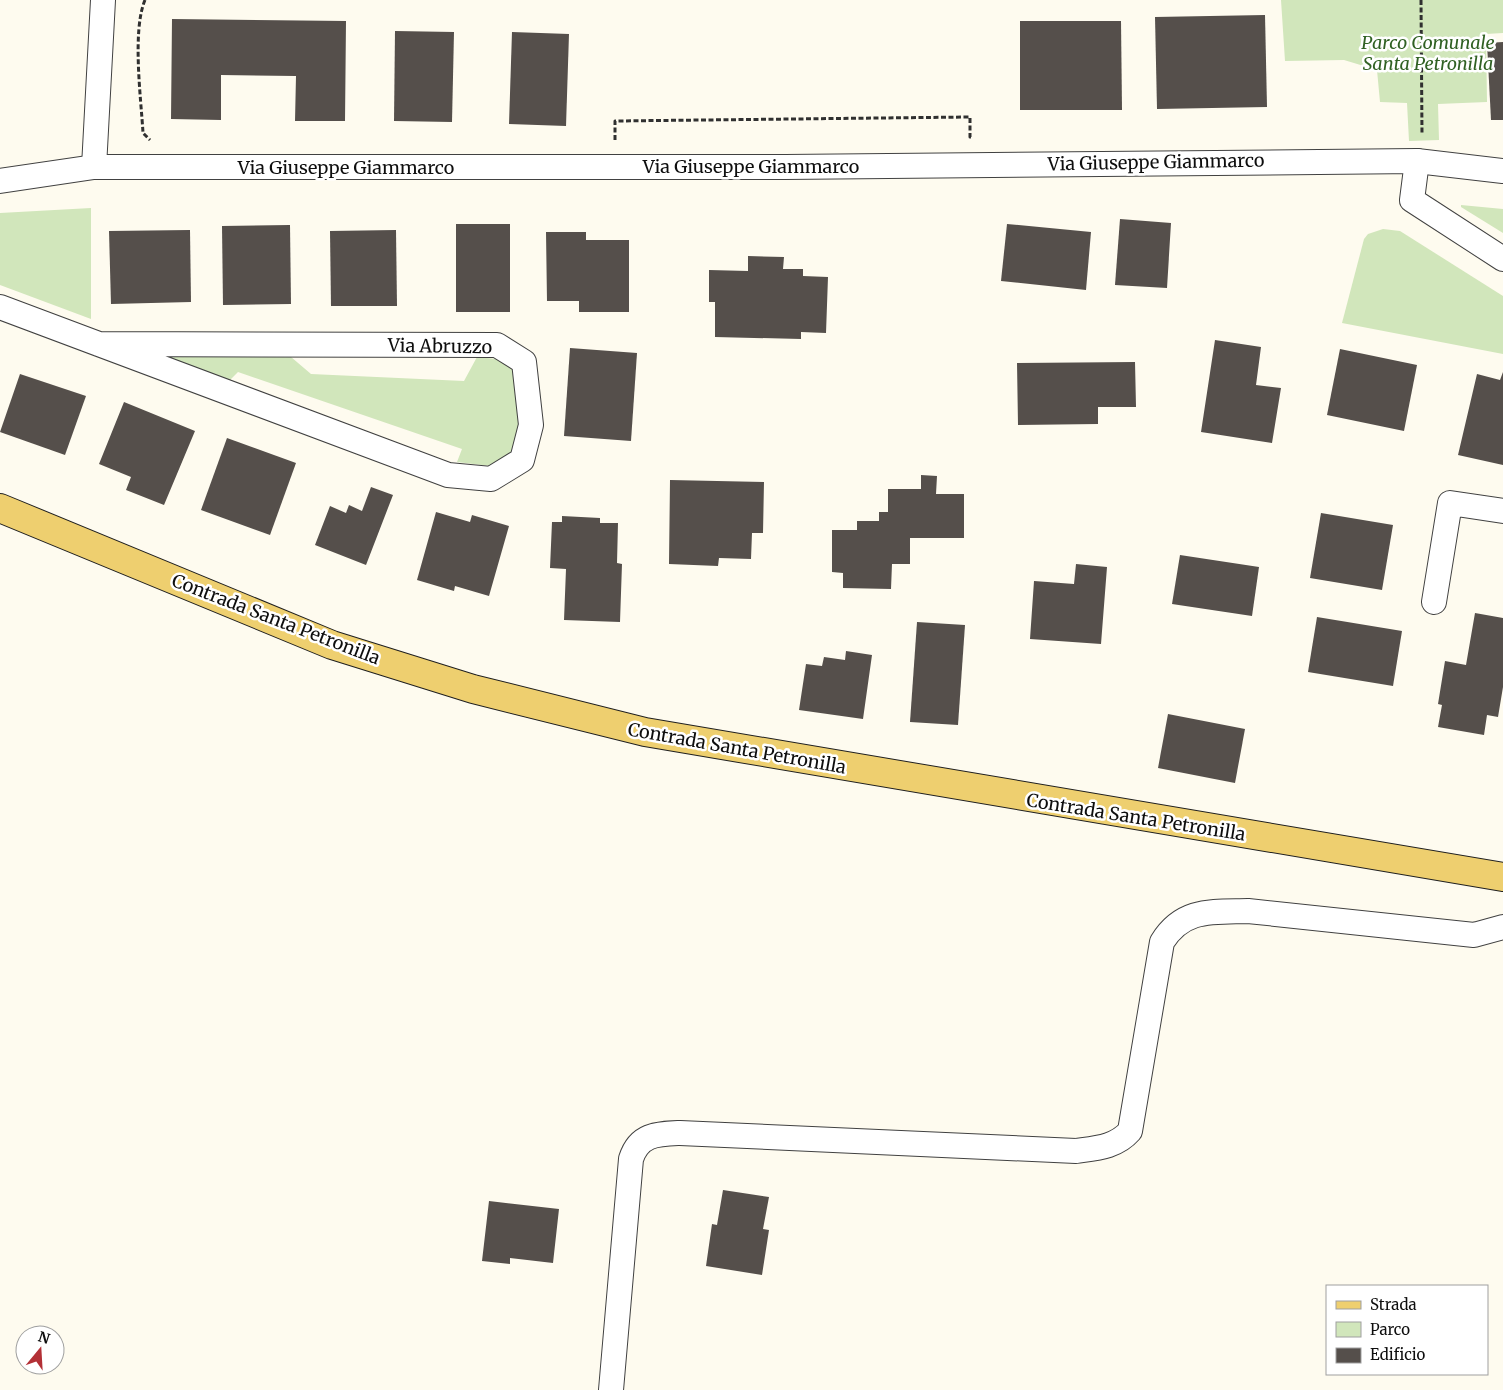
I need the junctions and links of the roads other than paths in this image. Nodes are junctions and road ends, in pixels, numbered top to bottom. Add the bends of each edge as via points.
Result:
1 (103, 0) edge
2 (1419, 150) junction
3 (94, 167) junction
4 (1503, 171) edge
5 (0, 181) edge
6 (1503, 259) edge
7 (0, 307) edge
8 (99, 344) junction
9 (0, 508) edge
10 (1503, 511) edge
11 (1434, 602) dead end
12 (1503, 878) edge
13 (1503, 927) edge
14 (611, 1390) edge

1 - 3 street
2 - 3 street, Via Giuseppe Giammarco via 785,167
2 - 4 street, Via Giuseppe Giammarco
2 - 6 street via 1412,200
3 - 5 street, Via Giuseppe Giammarco
7 - 8 street, Via Abruzzo
8 - 8 street, Via Abruzzo via 448,475 492,479 522,460 531,425 524,362 497,345
9 - 12 main road, Contrada Santa Petronilla via 332,645 473,689 645,732
10 - 11 street via 1450,503
13 - 14 street via 1474,935 1248,912 1210,912 1187,917 1171,927 1162,942 1130,1131 1121,1141 1098,1148 1076,1150 680,1132 644,1138 634,1148 631,1159

